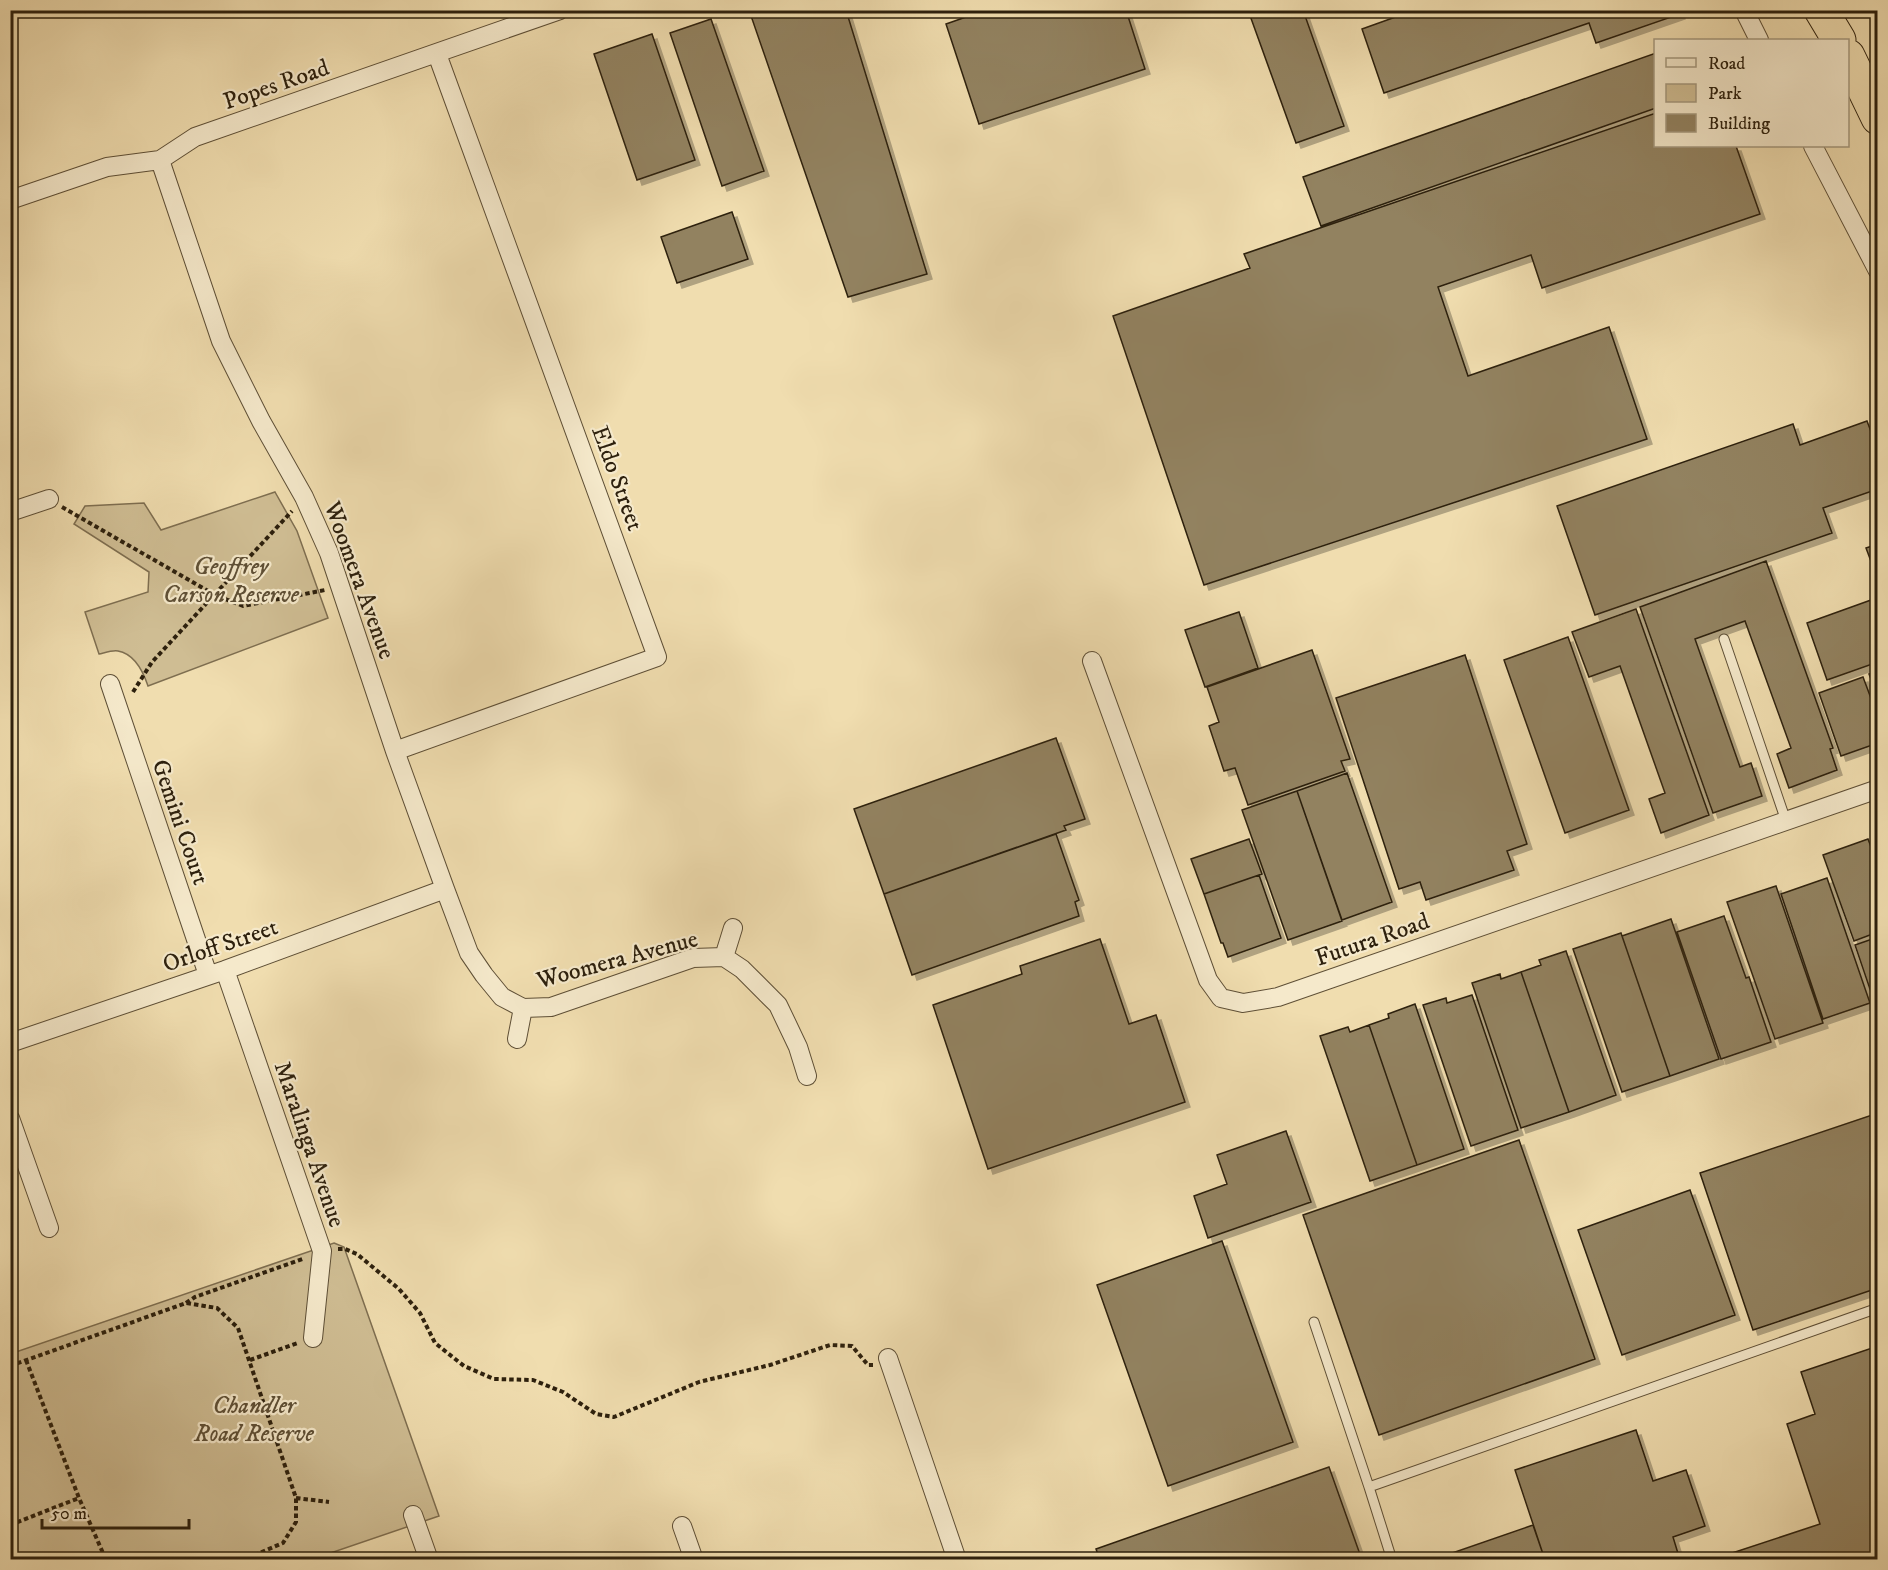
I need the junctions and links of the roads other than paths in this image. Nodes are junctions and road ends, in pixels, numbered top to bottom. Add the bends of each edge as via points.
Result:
1 (560, 10) edge
2 (1744, 10) edge
3 (1821, 10) edge
4 (1758, 39) edge
5 (1838, 39) edge
6 (437, 54) junction
7 (1849, 58) edge
8 (1878, 118) edge
9 (1814, 147) edge
10 (160, 160) junction
11 (10, 200) edge
12 (1878, 271) edge
13 (49, 499) road end
14 (10, 512) edge
15 (1724, 639) dead end
16 (1092, 661) dead end
17 (110, 684) dead end
18 (395, 751) junction
19 (1878, 789) edge
20 (1785, 821) junction
21 (445, 889) junction
22 (733, 928) dead end
23 (724, 957) junction
24 (216, 973) junction
25 (523, 1008) junction
26 (517, 1039) dead end
27 (10, 1042) edge
28 (807, 1076) dead end
29 (10, 1118) edge
30 (49, 1228) dead end
31 (1878, 1308) edge
32 (1314, 1322) dead end
33 (313, 1338) road end
34 (889, 1363) road end
35 (1369, 1487) junction
36 (413, 1515) dead end
37 (682, 1526) dead end
38 (429, 1560) edge
39 (694, 1560) edge
40 (957, 1560) edge
41 (1392, 1560) edge

1 - 6 street, Popes Road
2 - 4 street
3 - 5 highway
6 - 10 street, Popes Road via 195,137
6 - 18 street, Eldo Street via 657,657
7 - 8 highway
9 - 12 street
10 - 11 street, Popes Road via 107,167
10 - 18 street, Woomera Avenue via 221,341 304,497 329,554
13 - 14 street
15 - 20 lane
16 - 20 street, Futura Road via 1208,980 1221,998 1243,1003 1278,998
17 - 24 street, Gemini Court
18 - 21 street, Woomera Avenue
19 - 20 street, Futura Road
21 - 24 street, Orloff Street
21 - 25 street, Woomera Avenue via 468,953 502,997
22 - 23 street, Woomera Avenue
23 - 25 street, Woomera Avenue via 693,958 551,1007
23 - 28 street, Woomera Avenue via 778,1005
24 - 27 street, Orloff Street
24 - 33 street, Maralinga Avenue via 322,1251
25 - 26 street, Woomera Avenue
29 - 30 street
31 - 35 lane
32 - 35 lane
34 - 40 street
35 - 41 lane
36 - 38 street
37 - 39 street

